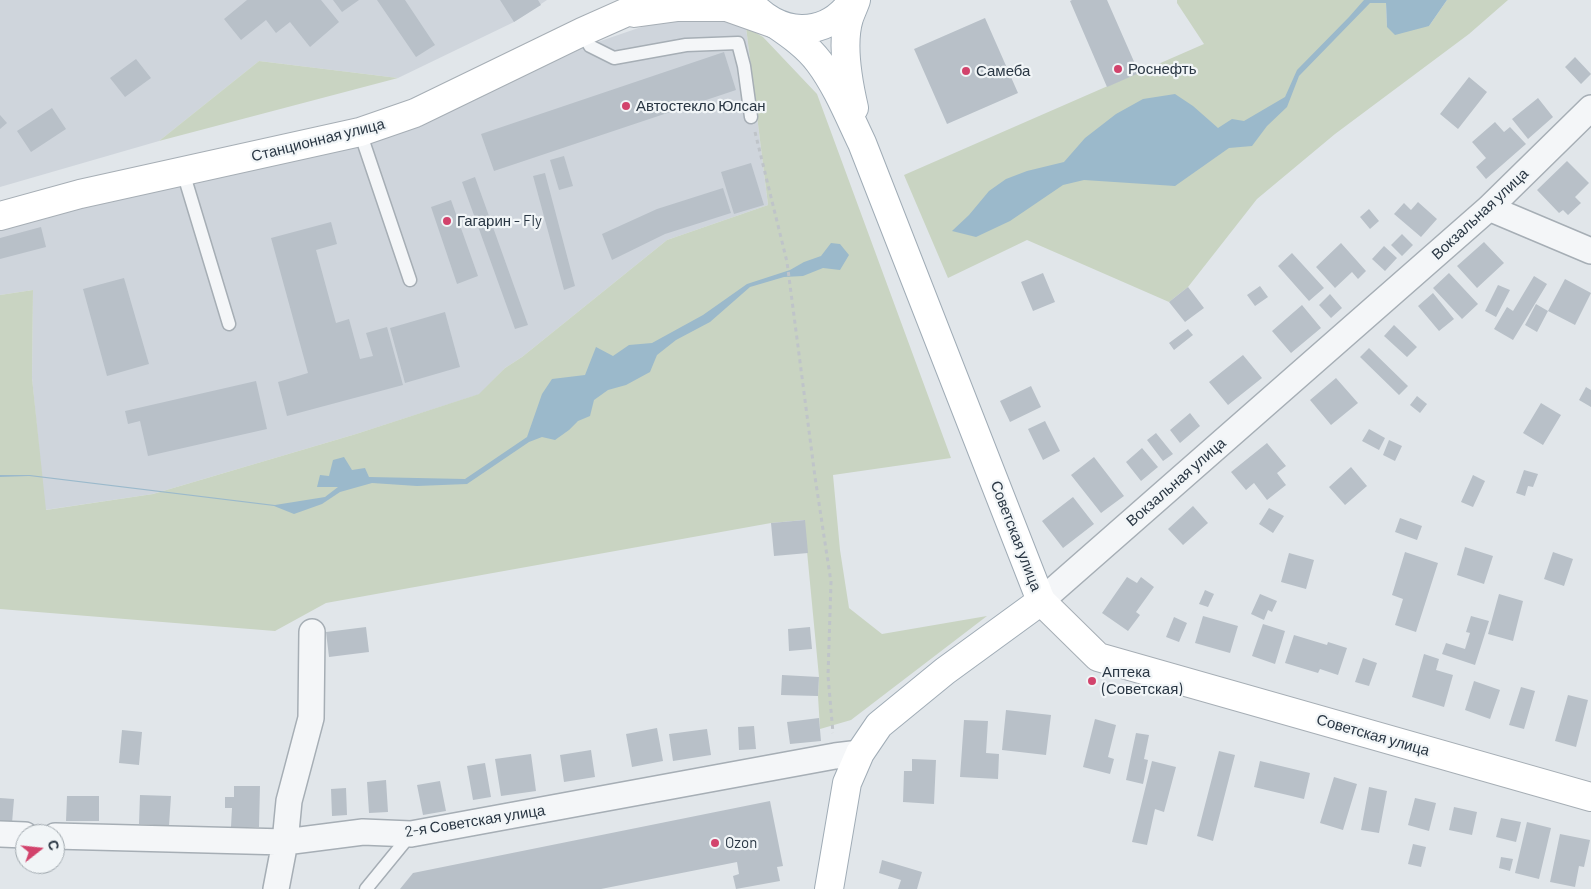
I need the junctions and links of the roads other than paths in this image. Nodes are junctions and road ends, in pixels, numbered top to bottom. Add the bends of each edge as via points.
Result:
1 (654, 0) edge
2 (748, 0) edge
3 (854, 0) edge
4 (620, 15) junction
5 (775, 24) junction
6 (582, 32) junction
7 (1591, 108) edge
8 (751, 117) road end
9 (360, 132) junction
10 (862, 143) junction
11 (183, 172) junction
12 (1489, 208) junction
13 (0, 216) edge
14 (1591, 251) edge
15 (410, 280) dead end
16 (228, 324) dead end
17 (1041, 601) junction
18 (312, 632) dead end
19 (848, 754) junction
20 (1591, 797) edge
21 (0, 834) edge
22 (411, 834) junction
23 (15, 835) edge
24 (65, 836) edge
25 (285, 842) junction
26 (276, 889) edge
27 (366, 889) edge
28 (829, 889) edge

1 - 4 street, Станционная улица
2 - 5 street
3 - 5 street via 845,12 823,25 799,29
3 - 10 street, Советская улица via 848,20 847,78
4 - 5 street, Станционная улица via 678,7 727,7
4 - 6 street, Станционная улица
5 - 10 street, Советская улица via 799,41 818,61
6 - 8 lane via 590,46 614,58 686,45 738,43
6 - 9 street, Станционная улица via 414,113
7 - 12 street, Вокзальная улица
9 - 11 street, Станционная улица
9 - 15 lane
10 - 17 street, Советская улица
11 - 13 street, Станционная улица via 80,194
11 - 16 lane
12 - 14 street
12 - 17 street, Вокзальная улица
17 - 19 street, Вокзальная улица via 945,672
17 - 20 street, Советская улица via 1098,657
18 - 25 street via 311,718 289,801
19 - 22 street, 2-я Советская улица
19 - 28 street, Вокзальная улица via 847,782
21 - 23 street
22 - 25 street, 2-я Советская улица via 363,832
22 - 27 lane
24 - 25 street, 2-я Советская улица
25 - 26 street

